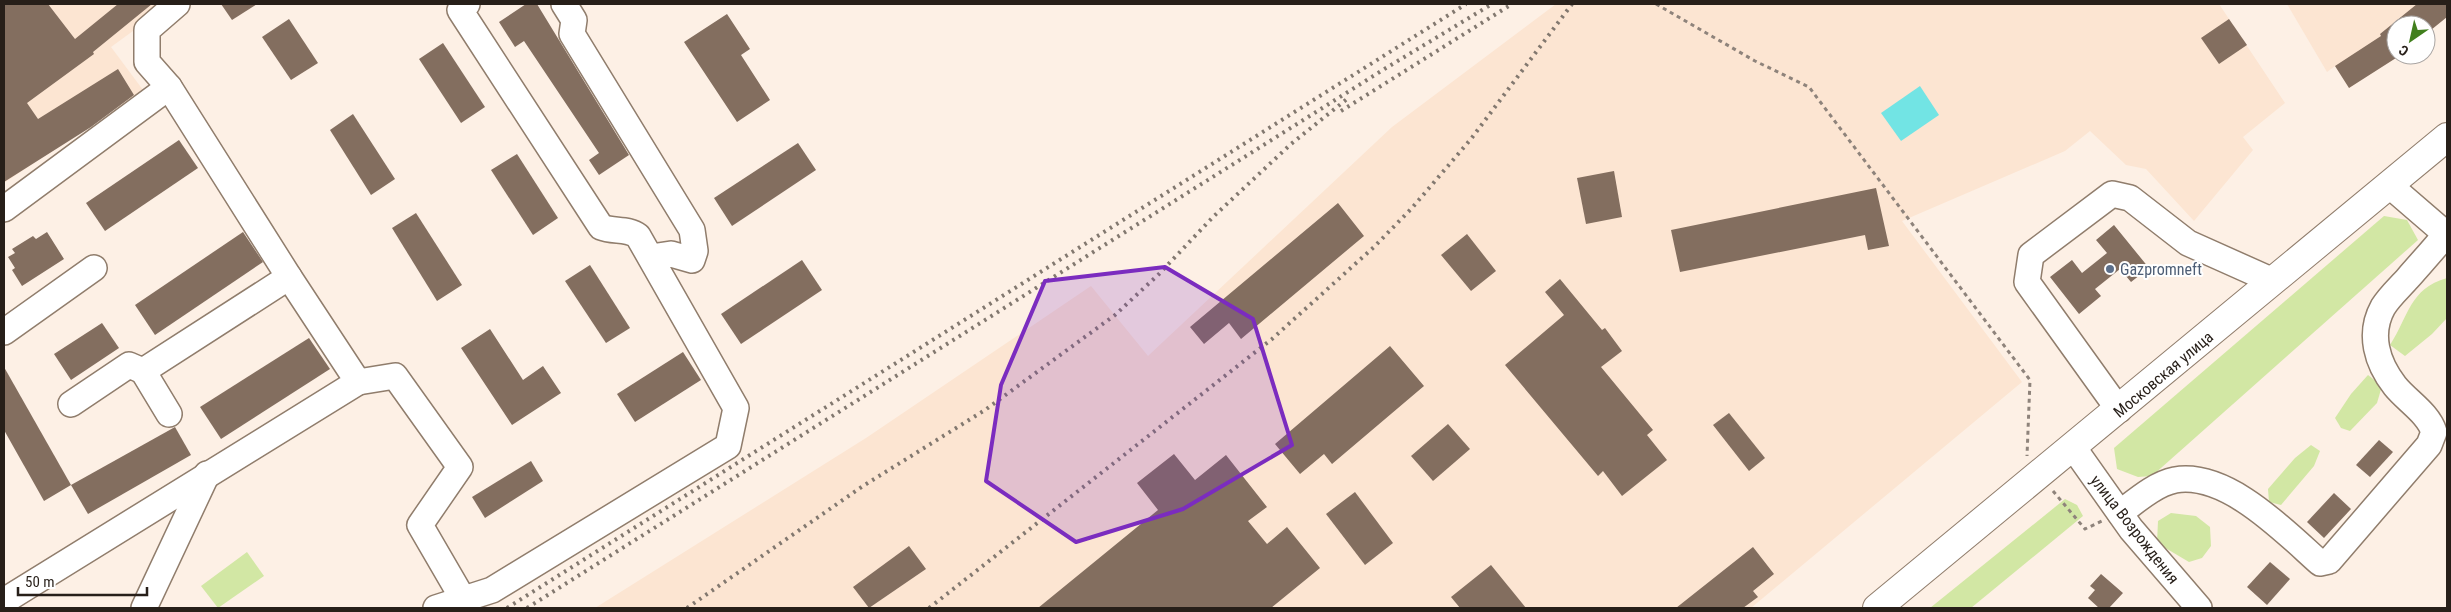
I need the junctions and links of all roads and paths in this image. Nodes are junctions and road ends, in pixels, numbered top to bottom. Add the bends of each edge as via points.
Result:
1 (177, 4) edge
2 (467, 4) edge
3 (564, 4) edge
4 (1656, 4) edge
5 (170, 87) junction
6 (2447, 137) edge
7 (2390, 185) junction
8 (4, 209) edge
9 (2447, 235) edge
10 (651, 257) junction
11 (94, 268) dead end
12 (289, 277) junction
13 (2273, 281) junction
14 (4, 332) edge
15 (143, 371) junction
16 (358, 382) junction
17 (72, 404) dead end
18 (2119, 410) junction
19 (169, 414) dead end
20 (2072, 448) junction
21 (2028, 456) dead end
22 (207, 474) junction
23 (2053, 490) dead end
24 (2120, 513) junction
25 (463, 599) junction
26 (4, 601) edge
27 (144, 608) edge
28 (436, 608) edge
29 (1877, 608) edge
30 (2199, 608) edge

1 - 5 street via 147,30 147,62
2 - 10 street via 460,10 601,227 633,232
3 - 10 street via 574,20 572,34 692,230 695,250 692,260 670,254
4 - 21 path via 1755,61 1810,87 2030,380
5 - 8 street
5 - 12 street
6 - 7 main road, Московская улица
7 - 9 street
7 - 13 main road, Московская улица
9 - 24 street via 2383,306 2376,323 2378,357 2386,375 2431,422 2434,432 2429,445 2329,561 2320,563 2263,514 2207,481 2175,480 2150,491
10 - 25 street via 736,408 728,446 492,590
11 - 14 street
12 - 15 street
12 - 16 street
13 - 18 main road, Московская улица
13 - 18 street via 2188,243 2130,198 2112,194 2031,256 2027,282
15 - 17 street via 129,365
15 - 19 street
16 - 22 street
16 - 25 street via 395,376 460,467 420,525
18 - 20 main road, Московская улица
20 - 24 street, улица Возрождения
20 - 29 main road, Московская улица
22 - 26 street
22 - 27 street
23 - 24 path via 2085,529
24 - 30 street, улица Возрождения
25 - 28 street

